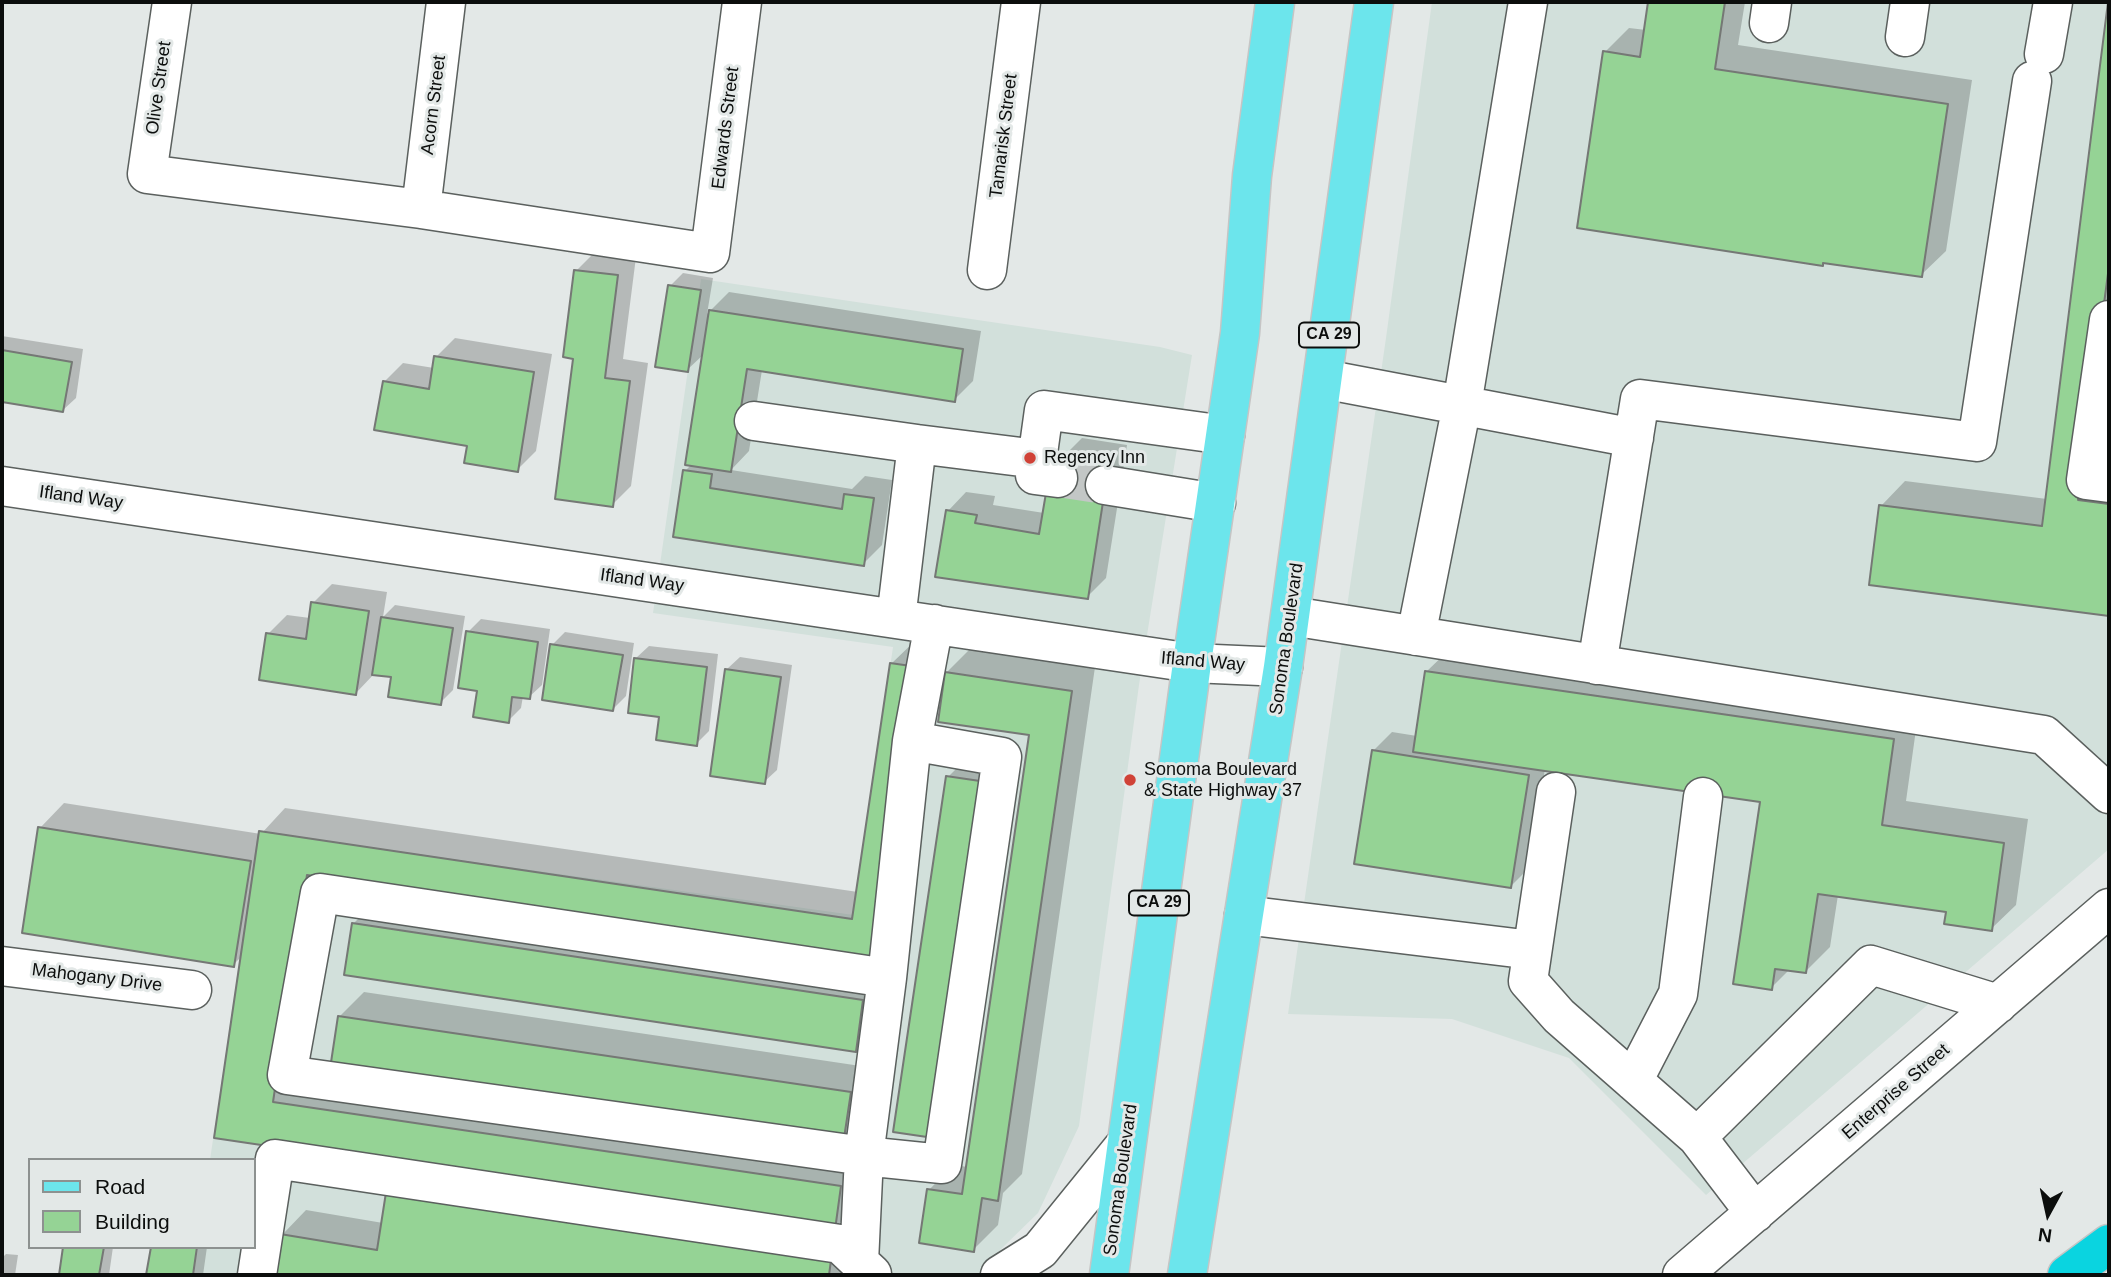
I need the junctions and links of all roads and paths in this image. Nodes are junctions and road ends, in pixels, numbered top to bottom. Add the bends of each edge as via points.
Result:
1 (172, 2) edge
2 (446, 2) edge
3 (742, 2) edge
4 (1021, 2) edge
5 (1275, 2) edge
6 (1374, 2) edge
7 (1528, 2) edge
8 (2053, 2) edge
9 (421, 209) junction
10 (987, 270) dead end
11 (2109, 320) edge
12 (1323, 379) junction
13 (2105, 379) edge
14 (1462, 405) junction
15 (754, 421) dead end
16 (1225, 435) junction
17 (1634, 438) junction
18 (917, 444) junction
19 (2109, 483) edge
20 (1105, 485) tunnel mouth
21 (2, 486) edge
22 (1216, 503) junction
23 (1291, 617) junction
24 (896, 619) junction
25 (934, 624) junction
26 (1416, 636) junction
27 (1192, 663) junction
28 (1598, 665) junction
29 (1283, 667) junction
30 (912, 741) junction
31 (1556, 792) dead end
32 (2109, 794) edge
33 (1703, 797) dead end
34 (2109, 908) edge
35 (1244, 915) junction
36 (1532, 950) junction
37 (2, 966) edge
38 (887, 978) junction
39 (192, 990) dead end
40 (1998, 1004) junction
41 (1633, 1081) junction
42 (1697, 1137) junction
43 (1126, 1144) junction
44 (864, 1156) junction
45 (1755, 1213) junction
46 (2109, 1244) edge
47 (867, 1268) edge
48 (257, 1275) edge
49 (1000, 1275) edge
50 (1109, 1275) edge
51 (1187, 1275) edge
52 (1682, 1275) edge
53 (2067, 1275) edge

1 - 9 street, Olive Street via 147,174
2 - 9 street, Acorn Street
3 - 9 street, Edwards Street via 710,253
4 - 10 street, Tamarisk Street
5 - 16 main road, Sonoma Boulevard / CA 29
6 - 12 main road, Sonoma Boulevard / CA 29
7 - 14 street
8 - 17 street via 2038,68 1978,442 1640,399
11 - 13 street
12 - 14 street
12 - 23 main road, Sonoma Boulevard / CA 29
13 - 19 street via 2086,480
14 - 17 street
14 - 26 street
15 - 18 street
16 - 18 street via 1044,410 1048,469
16 - 22 main road, Sonoma Boulevard / CA 29
17 - 28 street
18 - 24 street
20 - 22 street
21 - 24 street, Ifland Way
22 - 27 main road, Sonoma Boulevard / CA 29
23 - 26 street
23 - 29 main road, Sonoma Boulevard / CA 29
24 - 25 street, Ifland Way
25 - 27 street, Ifland Way
25 - 30 street
26 - 28 street
27 - 29 street, Ifland Way
27 - 43 main road, Sonoma Boulevard / CA 29
28 - 32 street via 2044,735
29 - 35 main road, Sonoma Boulevard / CA 29
30 - 38 street
30 - 44 street via 1002,757 942,1164
31 - 36 street
33 - 41 street via 1678,994
34 - 40 street, Enterprise Street
35 - 36 street
35 - 51 main road, Sonoma Boulevard / CA 29
36 - 41 street via 1528,981 1559,1016
37 - 39 street, Mahogany Drive
38 - 44 street
38 - 44 street via 320,893 288,1075
40 - 42 street via 1871,965
40 - 45 street, Enterprise Street
41 - 42 street
42 - 45 street
43 - 49 street via 1040,1250
43 - 50 main road, Sonoma Boulevard / CA 29
44 - 47 street
45 - 52 street, Enterprise Street
46 - 53 highway
47 - 48 street via 840,1244 275,1159

